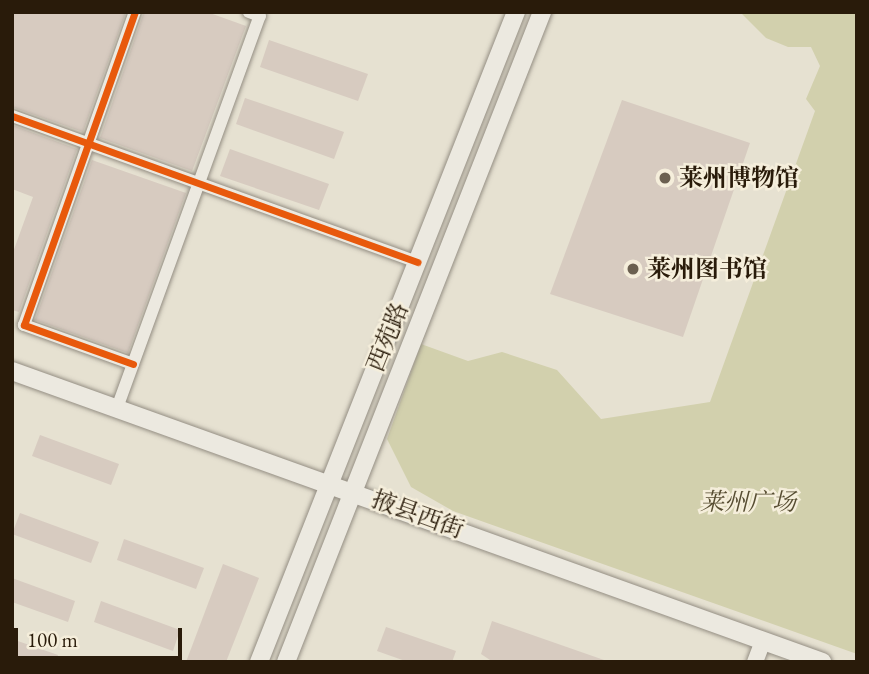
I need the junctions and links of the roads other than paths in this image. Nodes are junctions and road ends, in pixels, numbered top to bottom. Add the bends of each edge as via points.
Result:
1 (135, 12) edge
2 (516, 12) edge
3 (542, 12) edge
4 (257, 14) edge
5 (12, 116) edge
6 (89, 144) junction
7 (199, 184) junction
8 (417, 262) junction
9 (18, 323) edge
10 (133, 364) junction
11 (12, 371) edge
12 (117, 408) junction
13 (330, 482) junction
14 (353, 491) junction
15 (763, 640) junction
16 (259, 662) edge
17 (286, 662) edge
18 (755, 662) edge
19 (822, 662) edge

1 - 6 street
2 - 8 main road, 西苑路
3 - 14 main road, 西苑路
4 - 7 street
5 - 6 street
6 - 7 street
6 - 9 street
7 - 8 street
7 - 10 street
8 - 13 main road, 西苑路
9 - 10 street
10 - 12 street
11 - 12 main road, 掖县西街
12 - 13 main road, 掖县西街
13 - 14 main road, 掖县西街
13 - 16 main road, 西苑路
14 - 15 main road, 掖县西街
14 - 17 main road, 西苑路
15 - 18 street
15 - 19 main road, 掖县西街

